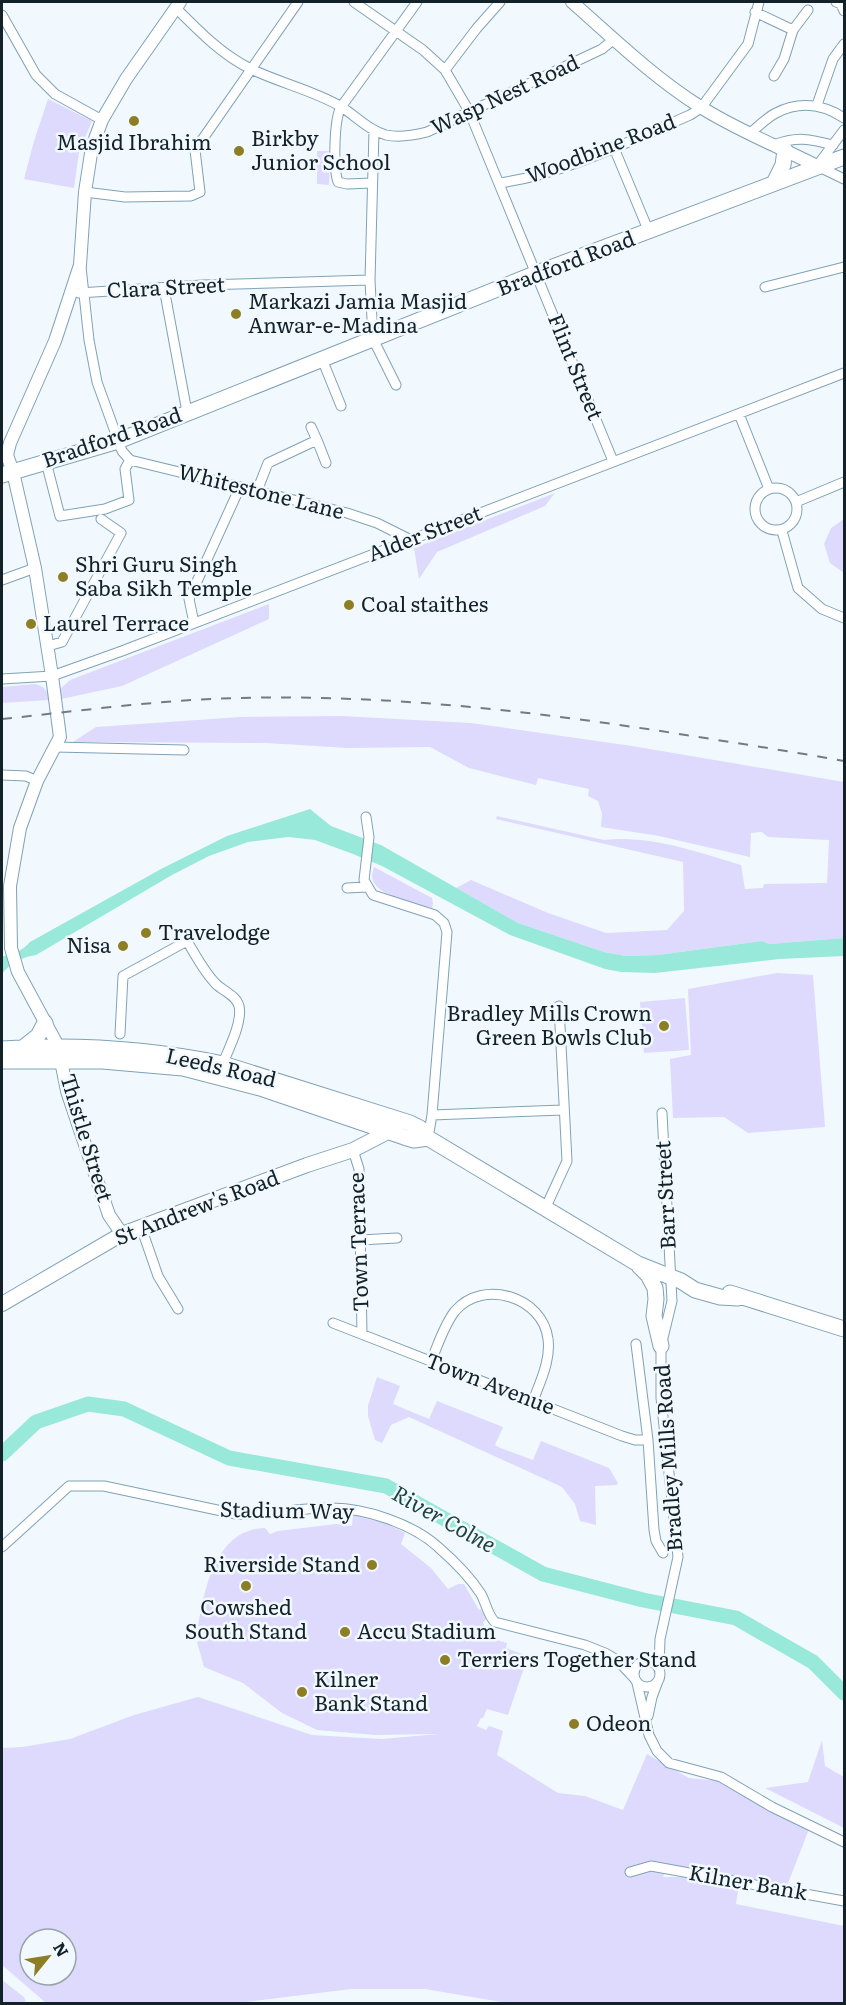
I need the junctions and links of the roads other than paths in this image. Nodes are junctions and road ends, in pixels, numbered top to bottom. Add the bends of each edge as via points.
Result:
1 (298, 2) edge
2 (354, 2) edge
3 (417, 2) edge
4 (500, 2) edge
5 (572, 2) edge
6 (759, 2) edge
7 (836, 2) edge
8 (178, 5) edge
9 (808, 10) dead end
10 (844, 11) edge
11 (755, 12) junction
12 (2, 15) edge
13 (793, 30) junction
14 (395, 31) junction
15 (615, 39) junction
16 (844, 44) edge
17 (250, 69) junction
18 (445, 70) junction
19 (774, 75) dead end
20 (817, 105) junction
21 (341, 107) junction
22 (701, 108) junction
23 (469, 111) junction
24 (844, 118) edge
25 (102, 120) junction
26 (844, 130) edge
27 (374, 131) junction
28 (749, 134) junction
29 (779, 147) junction
30 (614, 148) junction
31 (839, 148) edge
32 (844, 157) edge
33 (844, 164) edge
34 (817, 166) junction
35 (844, 178) edge
36 (372, 183) junction
37 (499, 183) junction
38 (774, 183) junction
39 (84, 195) junction
40 (647, 233) junction
41 (80, 265) junction
42 (844, 267) edge
43 (537, 273) junction
44 (370, 280) junction
45 (765, 287) dead end
46 (164, 288) junction
47 (84, 293) junction
48 (70, 294) junction
49 (373, 339) junction
50 (322, 359) junction
51 (844, 373) edge
52 (396, 385) dead end
53 (341, 406) dead end
54 (187, 412) junction
55 (738, 414) junction
56 (311, 427) dead end
57 (317, 440) junction
58 (118, 441) junction
59 (4, 450) edge
60 (130, 460) junction
61 (613, 461) junction
62 (46, 462) junction
63 (326, 462) dead end
64 (7, 474) edge
65 (844, 482) edge
66 (240, 487) junction
67 (769, 489) junction
68 (257, 491) junction
69 (796, 502) junction
70 (101, 519) dead end
71 (782, 531) junction
72 (411, 540) junction
73 (35, 568) junction
74 (2, 580) edge
75 (844, 618) edge
76 (194, 623) junction
77 (48, 646) junction
78 (52, 675) junction
79 (2, 679) edge
80 (55, 747) junction
81 (184, 750) dead end
82 (2, 775) edge
83 (37, 781) junction
84 (366, 817) dead end
85 (367, 887) junction
86 (347, 888) dead end
87 (559, 1006) dead end
88 (45, 1023) junction
89 (120, 1034) junction
90 (24, 1047) junction
91 (2, 1048) edge
92 (100, 1049) junction
93 (132, 1051) junction
94 (61, 1053) junction
95 (2, 1061) edge
96 (220, 1070) junction
97 (563, 1110) junction
98 (662, 1113) dead end
99 (432, 1115) junction
100 (389, 1124) junction
101 (428, 1138) junction
102 (353, 1150) junction
103 (545, 1209) junction
104 (109, 1215) junction
105 (141, 1227) junction
106 (122, 1234) junction
107 (396, 1238) dead end
108 (360, 1240) junction
109 (102, 1246) junction
110 (638, 1264) junction
111 (675, 1279) junction
112 (2, 1304) edge
113 (178, 1308) dead end
114 (333, 1323) dead end
115 (844, 1329) edge
116 (362, 1334) junction
117 (636, 1344) dead end
118 (661, 1346) junction
119 (431, 1361) junction
120 (533, 1401) junction
121 (648, 1440) junction
122 (2, 1547) edge
123 (663, 1553) dead end
124 (660, 1640) junction
125 (617, 1660) junction
126 (642, 1662) junction
127 (659, 1669) junction
128 (636, 1681) junction
129 (658, 1681) junction
130 (647, 1725) junction
131 (844, 1842) edge
132 (630, 1872) dead end
133 (844, 1901) edge

1 - 17 street
2 - 14 street, Flint Street
3 - 14 street
4 - 18 street
5 - 15 street
6 - 11 street
7 - 10 street
8 - 17 street, Wasp Nest Road via 216,46
8 - 25 street
9 - 13 street
11 - 13 street
11 - 22 street via 748,44
12 - 25 street via 36,75 55,94
13 - 19 street
14 - 18 street, Flint Street
14 - 21 street
15 - 22 street via 659,80
15 - 23 street, Wasp Nest Road via 602,49
16 - 20 street via 833,59
17 - 21 street, Wasp Nest Road
17 - 39 street via 195,150 200,192 191,196
18 - 23 street, Flint Street
20 - 24 street
20 - 28 street via 774,113
21 - 27 street, Wasp Nest Road
21 - 36 street via 337,117 336,179 342,184
22 - 28 street
22 - 30 street, Woodbine Road
23 - 27 street, Wasp Nest Road via 427,132 389,136
23 - 37 street, Flint Street
25 - 39 street via 91,150
26 - 31 street
27 - 36 street
28 - 29 street
29 - 31 street via 792,138
29 - 34 street
29 - 38 main road via 783,165
30 - 37 street, Woodbine Road via 524,179
30 - 40 street
31 - 34 main road
32 - 34 main road
33 - 35 street
34 - 35 street
34 - 38 main road, Bradford Road
36 - 44 street
37 - 43 street, Flint Street
38 - 40 main road, Bradford Road
39 - 41 street
40 - 43 main road, Bradford Road
41 - 47 street
41 - 48 street
42 - 45 street
43 - 49 main road, Bradford Road
43 - 61 street, Flint Street
44 - 46 street, Clara Street
44 - 49 street
46 - 47 street, Clara Street
46 - 54 street
47 - 48 street, Clara Street
47 - 58 street via 97,382
48 - 59 street via 55,341
49 - 50 main road, Bradford Road
49 - 52 street
50 - 53 street
50 - 54 main road, Bradford Road
51 - 55 street, Alder Street
54 - 58 main road, Bradford Road
55 - 61 street, Alder Street
55 - 67 street
56 - 57 street
57 - 63 street
57 - 68 street via 268,463
58 - 60 street
58 - 62 main road, Bradford Road
59 - 64 street
60 - 62 street via 125,469 129,500 105,509 60,516
60 - 66 street, Whitestone Lane
61 - 72 street, Alder Street
62 - 64 main road, Bradford Road
64 - 73 street
65 - 69 street
66 - 68 street, Whitestone Lane
66 - 76 street via 189,599
67 - 69 street via 783,489
67 - 71 street via 757,499 756,517 767,529
68 - 72 street, Whitestone Lane via 347,513
69 - 71 street via 797,515
70 - 77 street via 121,533 62,642
71 - 75 street via 798,588 822,609
72 - 76 street, Alder Street
73 - 74 street
73 - 77 street
76 - 78 street, Alder Street
77 - 78 street
78 - 79 street, Alder Street
78 - 80 street via 60,737
80 - 81 street
80 - 83 street
82 - 83 street via 26,776
83 - 88 street via 20,828 10,886 10,948
84 - 85 street
85 - 86 street
85 - 99 street via 373,895 435,915 444,922 447,932
87 - 97 street
88 - 90 main road via 38,1036
88 - 94 street
89 - 92 street
89 - 93 street
89 - 96 street via 123,976 187,941 214,983 239,1004 236,1030
90 - 91 main road, Leeds Road
90 - 94 main road, Leeds Road
92 - 93 main road, Leeds Road
92 - 94 main road, Leeds Road
93 - 96 main road, Leeds Road via 156,1053
94 - 95 main road, Leeds Road
94 - 96 main road, Leeds Road
94 - 104 street, Thistle Street via 67,1091
96 - 100 main road, Leeds Road
97 - 99 street
97 - 103 street via 567,1161
98 - 111 street, Barr Street
99 - 101 street
100 - 101 main road, Leeds Road via 420,1128
100 - 102 main road, St Andrew's Road via 384,1134
101 - 103 main road, Leeds Road
102 - 105 main road, St Andrew's Road
102 - 108 street, Town Terrace via 359,1169
103 - 110 main road, Leeds Road
104 - 106 street, Thistle Street
104 - 109 street, Thistle Street via 110,1236
105 - 106 main road, St Andrew's Road
105 - 113 street via 158,1276
106 - 109 main road, St Andrew's Road
107 - 108 street
108 - 116 street, Town Terrace
109 - 112 main road, St Andrew's Road
110 - 111 main road, Leeds Road
110 - 118 main road via 655,1287 654,1316
111 - 115 main road, Leeds Road via 695,1281
111 - 118 street, Bradley Mills Road
114 - 116 street, Town Avenue
116 - 119 street, Town Avenue
117 - 121 street
118 - 124 street, Bradley Mills Road via 661,1398 678,1557
119 - 120 street, Town Avenue
119 - 120 street via 456,1311 473,1298 491,1293 509,1296 527,1304 542,1320 548,1339 548,1358
120 - 121 street, Town Avenue via 622,1436
121 - 123 street via 654,1530
122 - 125 street, Stadium Way via 69,1486 104,1486 236,1514 348,1509 385,1518 436,1545 481,1594 495,1622 585,1645
124 - 126 street, Bradley Mills Road
124 - 127 street, Bradley Mills Road
125 - 126 street, Stadium Way
125 - 128 street, Stadium Way
126 - 127 street via 651,1661
126 - 128 street, Bradley Mills Road via 634,1672
127 - 129 street, Bradley Mills Road
128 - 129 street via 649,1687
128 - 130 street, Bradley Mills Road
129 - 130 street, Bradley Mills Road
130 - 131 street, Bradley Mills Road via 657,1751 669,1763 721,1777
132 - 133 street, Kilner Bank via 652,1871

